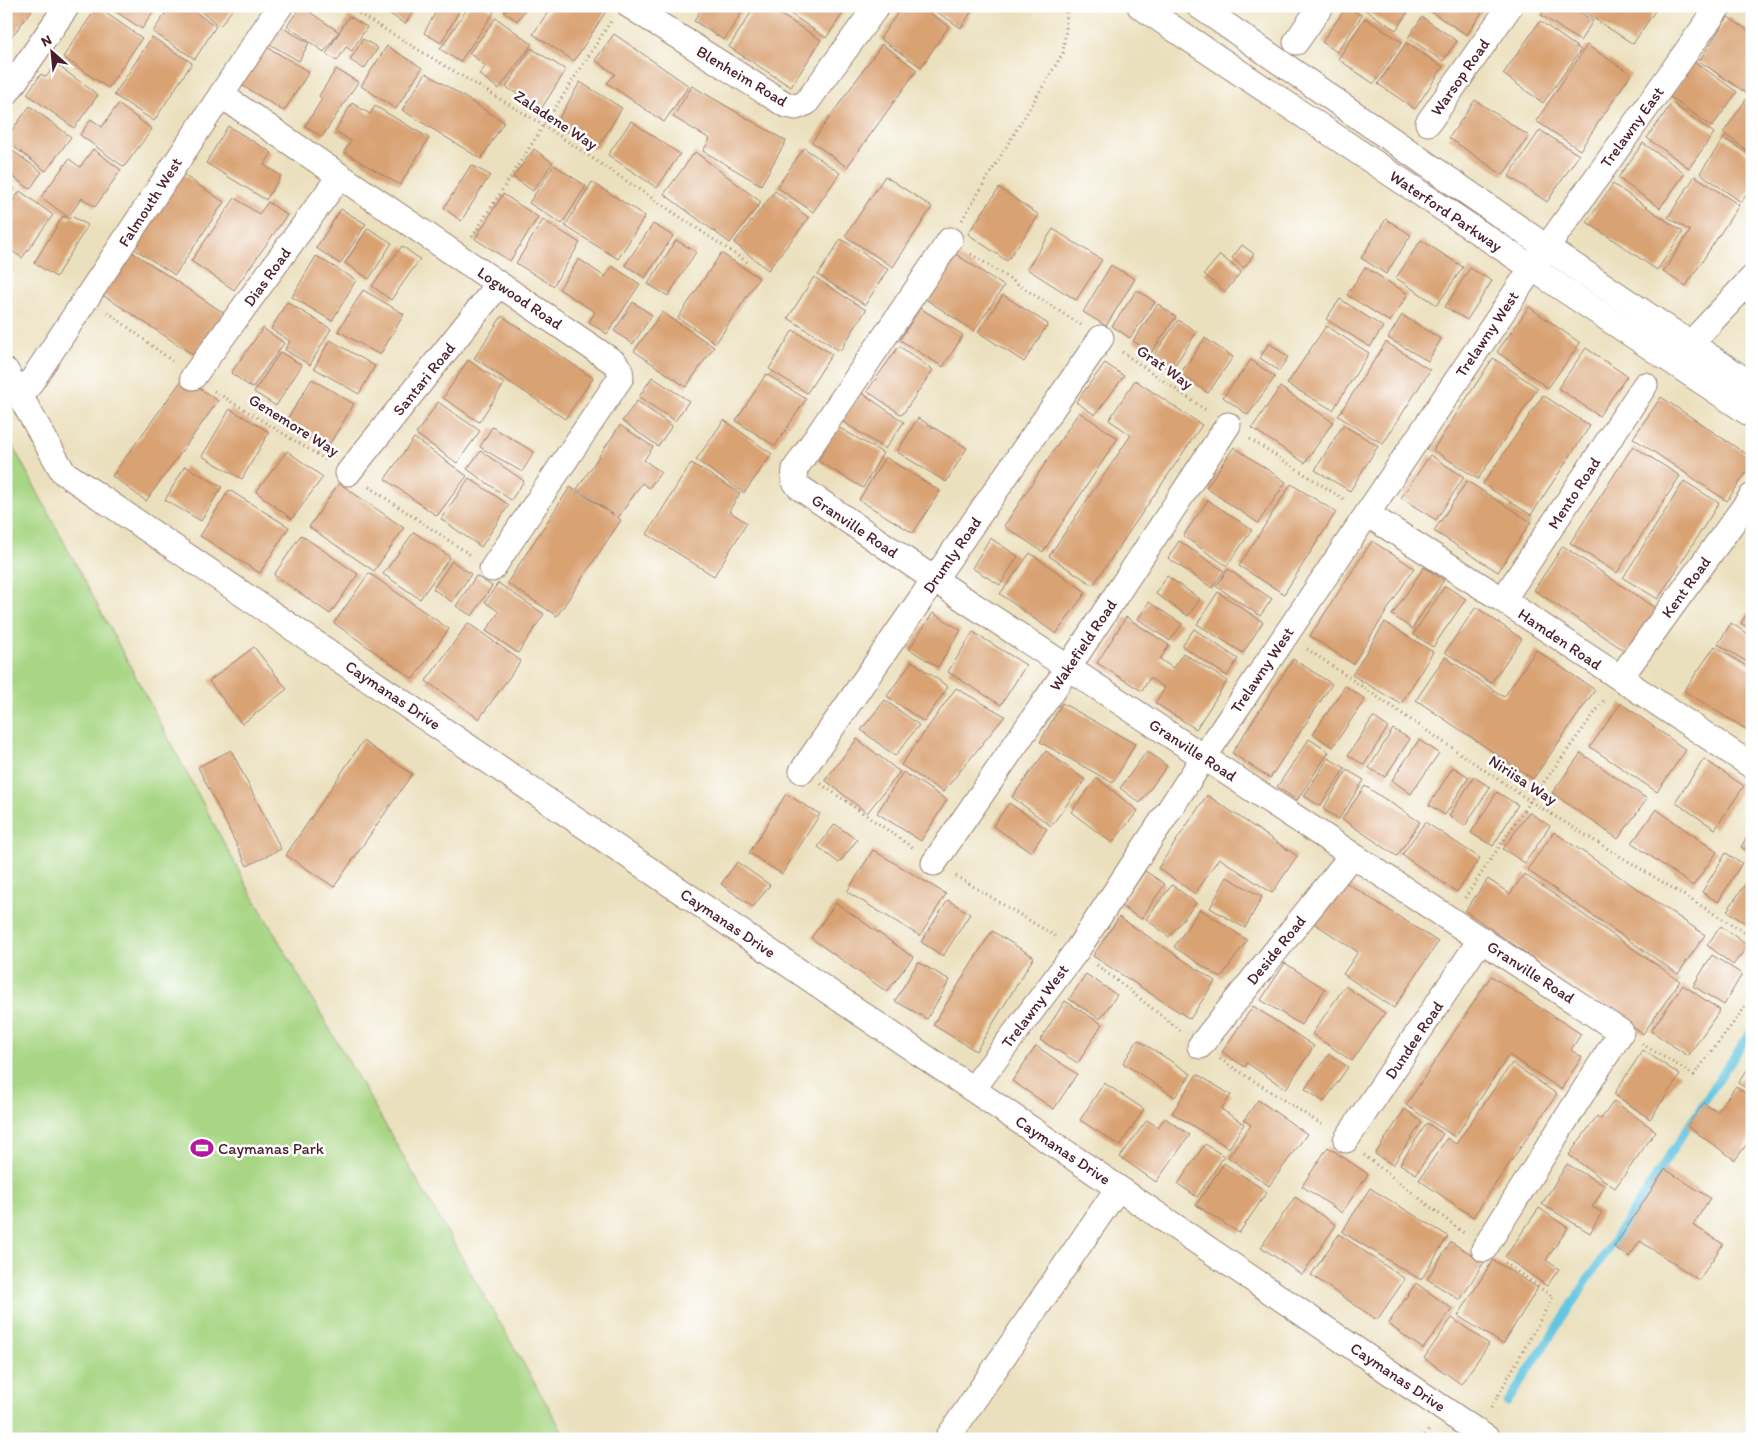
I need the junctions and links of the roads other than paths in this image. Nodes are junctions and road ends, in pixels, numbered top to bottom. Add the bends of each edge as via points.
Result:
1 (67, 6) edge
2 (280, 6) edge
3 (876, 6) edge
4 (1140, 6) edge
5 (1199, 6) edge
6 (1321, 6) edge
7 (1510, 6) edge
8 (1719, 6) edge
9 (623, 10) edge
10 (658, 14) edge
11 (1296, 42) dead end
12 (6, 94) edge
13 (221, 95) junction
14 (1428, 123) dead end
15 (340, 176) junction
16 (950, 240) road end
17 (1546, 247) junction
18 (1532, 268) junction
19 (1752, 278) edge
20 (499, 284) junction
21 (1101, 338) road end
22 (1690, 344) junction
23 (6, 371) edge
24 (193, 377) road end
25 (1644, 385) dead end
26 (1752, 385) edge
27 (21, 397) junction
28 (1752, 415) edge
29 (1228, 425) road end
30 (348, 473) road end
31 (1752, 496) edge
32 (1367, 514) junction
33 (492, 569) road end
34 (935, 580) junction
35 (1503, 600) junction
36 (1068, 668) junction
37 (1620, 678) junction
38 (1204, 757) junction
39 (1752, 766) edge
40 (802, 771) dead end
41 (1352, 855) junction
42 (934, 863) dead end
43 (1482, 940) junction
44 (1200, 1046) dead end
45 (973, 1090) junction
46 (1346, 1140) dead end
47 (1118, 1188) junction
48 (1484, 1249) dead end
49 (946, 1439) edge
50 (1488, 1439) edge

1 - 12 street
2 - 13 street, Falmouth West
3 - 10 street, Blenheim Road via 806,103 796,107 786,105
4 - 18 street, Waterford Parkway
5 - 17 street, Waterford Parkway
6 - 11 street
7 - 14 street, Warsop Road
8 - 17 street, Trelawny East
9 - 10 street, Blenheim Road
13 - 15 street, Logwood Road
13 - 27 street, Falmouth West
15 - 20 street, Logwood Road
15 - 24 street, Dias Road
16 - 34 street, Granville Road via 795,469 794,480 799,487
17 - 18 street, Trelawny West
17 - 22 street, Waterford Parkway
18 - 28 street, Waterford Parkway
18 - 32 street, Trelawny West
19 - 22 street
20 - 30 street, Santari Road
20 - 33 street, Logwood Road via 615,363 621,377
21 - 34 street, Drumly Road
22 - 26 street, Waterford Parkway
23 - 27 street, Caymanas Drive
25 - 35 street, Mento Road
27 - 45 street, Caymanas Drive via 63,472
29 - 36 street, Wakefield Road
31 - 37 street, Kent Road
32 - 35 street, Hamden Road
32 - 38 street, Trelawny West
34 - 36 street, Granville Road
34 - 40 street, Drumly Road
35 - 37 street, Hamden Road
36 - 38 street, Granville Road
36 - 42 street, Wakefield Road
37 - 39 street, Hamden Road
38 - 41 street, Granville Road
38 - 45 street, Trelawny West via 1077,950
41 - 43 street, Granville Road
41 - 44 street, Deside Road
43 - 46 street, Dundee Road
43 - 48 street, Granville Road via 1622,1032
45 - 47 street, Caymanas Drive
47 - 49 street
47 - 50 street, Caymanas Drive

